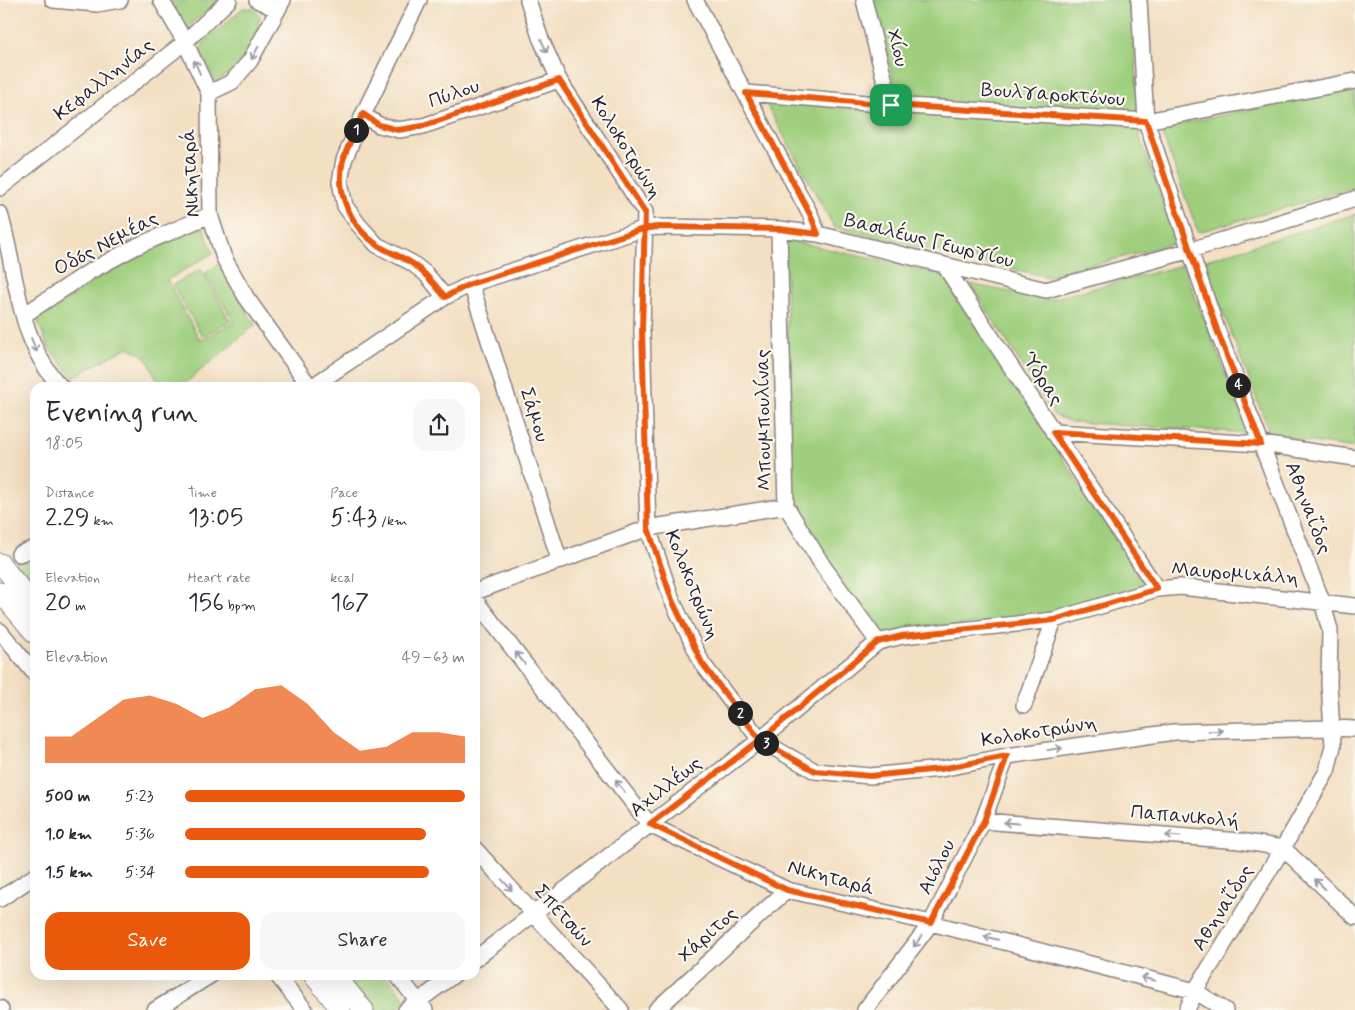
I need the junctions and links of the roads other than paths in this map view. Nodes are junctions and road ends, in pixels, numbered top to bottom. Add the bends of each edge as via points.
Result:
1 (54, 0) edge
2 (120, 0) edge
3 (161, 0) edge
4 (229, 0) edge
5 (257, 0) edge
6 (419, 0) edge
7 (528, 0) edge
8 (696, 0) edge
9 (864, 0) edge
10 (1139, 0) edge
11 (280, 4) edge
12 (185, 42) junction
13 (559, 80) junction
14 (1355, 80) edge
15 (208, 93) junction
16 (746, 93) junction
17 (891, 105) junction
18 (363, 114) junction
19 (1146, 121) junction
20 (0, 188) edge
21 (1355, 198) edge
22 (0, 214) edge
23 (210, 215) junction
24 (643, 229) junction
25 (779, 229) junction
26 (818, 234) junction
27 (1191, 250) junction
28 (944, 265) junction
29 (470, 284) junction
30 (445, 297) junction
31 (24, 315) junction
32 (56, 382) edge
33 (307, 382) edge
34 (318, 382) edge
35 (1053, 432) junction
36 (1261, 444) junction
37 (1355, 458) edge
38 (786, 506) junction
39 (648, 528) junction
40 (30, 550) edge
41 (20, 554) dead end
42 (559, 559) junction
43 (0, 563) edge
44 (1157, 589) junction
45 (480, 590) edge
46 (0, 592) edge
47 (30, 600) edge
48 (1322, 601) junction
49 (480, 606) edge
50 (1355, 606) edge
51 (1054, 620) junction
52 (30, 628) edge
53 (0, 631) edge
54 (878, 642) junction
55 (30, 668) edge
56 (1024, 705) dead end
57 (1331, 728) junction
58 (1355, 729) edge
59 (760, 740) junction
60 (1007, 756) junction
61 (984, 821) junction
62 (650, 824) junction
63 (1283, 848) junction
64 (480, 855) edge
65 (30, 879) edge
66 (787, 890) junction
67 (0, 899) edge
68 (534, 915) junction
69 (1355, 918) edge
70 (931, 923) junction
71 (480, 955) edge
72 (203, 980) edge
73 (281, 980) edge
74 (317, 980) edge
75 (340, 980) edge
76 (400, 980) edge
77 (448, 980) edge
78 (1195, 991) junction
79 (416, 1007) edge
80 (155, 1010) edge
81 (306, 1010) edge
82 (341, 1010) edge
83 (364, 1010) edge
84 (622, 1010) edge
85 (656, 1010) edge
86 (865, 1010) edge
87 (1187, 1010) edge
88 (1225, 1010) edge

1 - 2 street via 97,4
3 - 12 street, Νικηταρά
4 - 12 street, Κεφαλληνίας
5 - 11 street
6 - 18 street
7 -> 13 street, Κολοκοτρώνη
8 - 16 street
9 - 17 street, Χίου
10 - 19 street, Αθηναΐδος
11 -> 15 street via 250,61 232,82
15 -> 12 street, Νικηταρά
12 - 20 street, Κεφαλληνίας
13 - 18 street, Πύλου via 423,126 398,130 379,125
13 - 24 street, Κολοκοτρώνη via 645,212
14 - 19 street, Βουλγαροκτόνου
15 - 23 street, Νικηταρά
16 - 17 street, Βουλγαροκτόνου
16 - 26 street
17 - 19 street, Βουλγαροκτόνου
18 - 30 street via 344,160 340,182 345,206 377,245 412,263
19 - 27 street, Αθηναΐδος
21 - 27 street, Βασιλέως Γεωργίου
22 - 31 street
23 - 31 street, Οδóς Νεμέας via 137,246 88,272
23 - 33 street, Νικηταρά via 224,258 246,297
24 - 25 street, Βασιλέως Γεωργίου
24 - 29 street, Βασιλέως Γεωργίου
24 - 39 street, Κολοκοτρώνη via 642,331
25 - 26 street, Βασιλέως Γεωργίου
25 - 38 street, Μπουμπουλίνας
26 - 28 street, Βασιλέως Γεωργίου
27 - 28 street, Βασιλέως Γεωργίου via 1046,290
27 - 36 street, Αθηναΐδος via 1217,330
28 - 35 street, Ύδρας
29 - 30 street, Βασιλέως Γεωργίου
29 - 42 street, Σάμου
30 - 34 street, Βασιλέως Γεωργίου
31 -> 32 street via 35,348
35 - 36 street
35 - 44 street, Ύδρας
36 - 37 street
36 - 48 street, Αθηναΐδος
38 - 39 street
38 - 54 street, Μπουμπουλίνας via 823,566
39 - 42 street
39 - 59 street, Κολοκοτρώνη via 672,600 702,663
40 - 41 street
42 - 45 street
43 - 47 main road
44 - 48 street, Μαυρομιχάλη via 1181,586
44 - 51 street, Μαυρομιχάλη
46 - 52 main road
48 - 50 street, Μαυρομιχάλη
48 - 57 street, Αθηναΐδος via 1330,630
62 -> 49 street, Νικηταρά
51 - 54 street, Μαυρομιχάλη via 902,636
51 - 56 street
53 - 55 street
54 - 59 street, Αχιλλέως
57 - 58 street, Κολοκοτρώνη
60 -> 57 street, Κολοκοτρώνη via 1174,732
57 - 63 street, Αθηναΐδος via 1332,746 1327,771
59 - 60 street, Κολοκοτρώνη via 815,771 870,776 941,769
59 - 62 street, Αχιλλέως
60 - 61 street, Αιόλου
63 -> 61 street, Παπανικολή via 1240,841
61 - 70 street, Αιόλου
62 - 66 street, Νικηταρά
62 - 68 street, Αχιλλέως
69 -> 63 street
63 - 78 street, Αθηναΐδος
64 -> 68 street, Σπετσών
65 - 67 street
66 - 70 street, Νικηταρά
66 - 85 street, Χάριτος
68 - 71 street, Αχιλλέως
68 - 84 street, Σπετσών
78 -> 70 street, Νικηταρά
70 -> 86 street, Αιόλου
72 - 80 street
73 - 81 street
74 - 82 main road
75 - 83 main road
76 - 79 street
77 - 79 street
78 - 87 street, Αθηναΐδος
78 - 88 street, Νικηταρά

